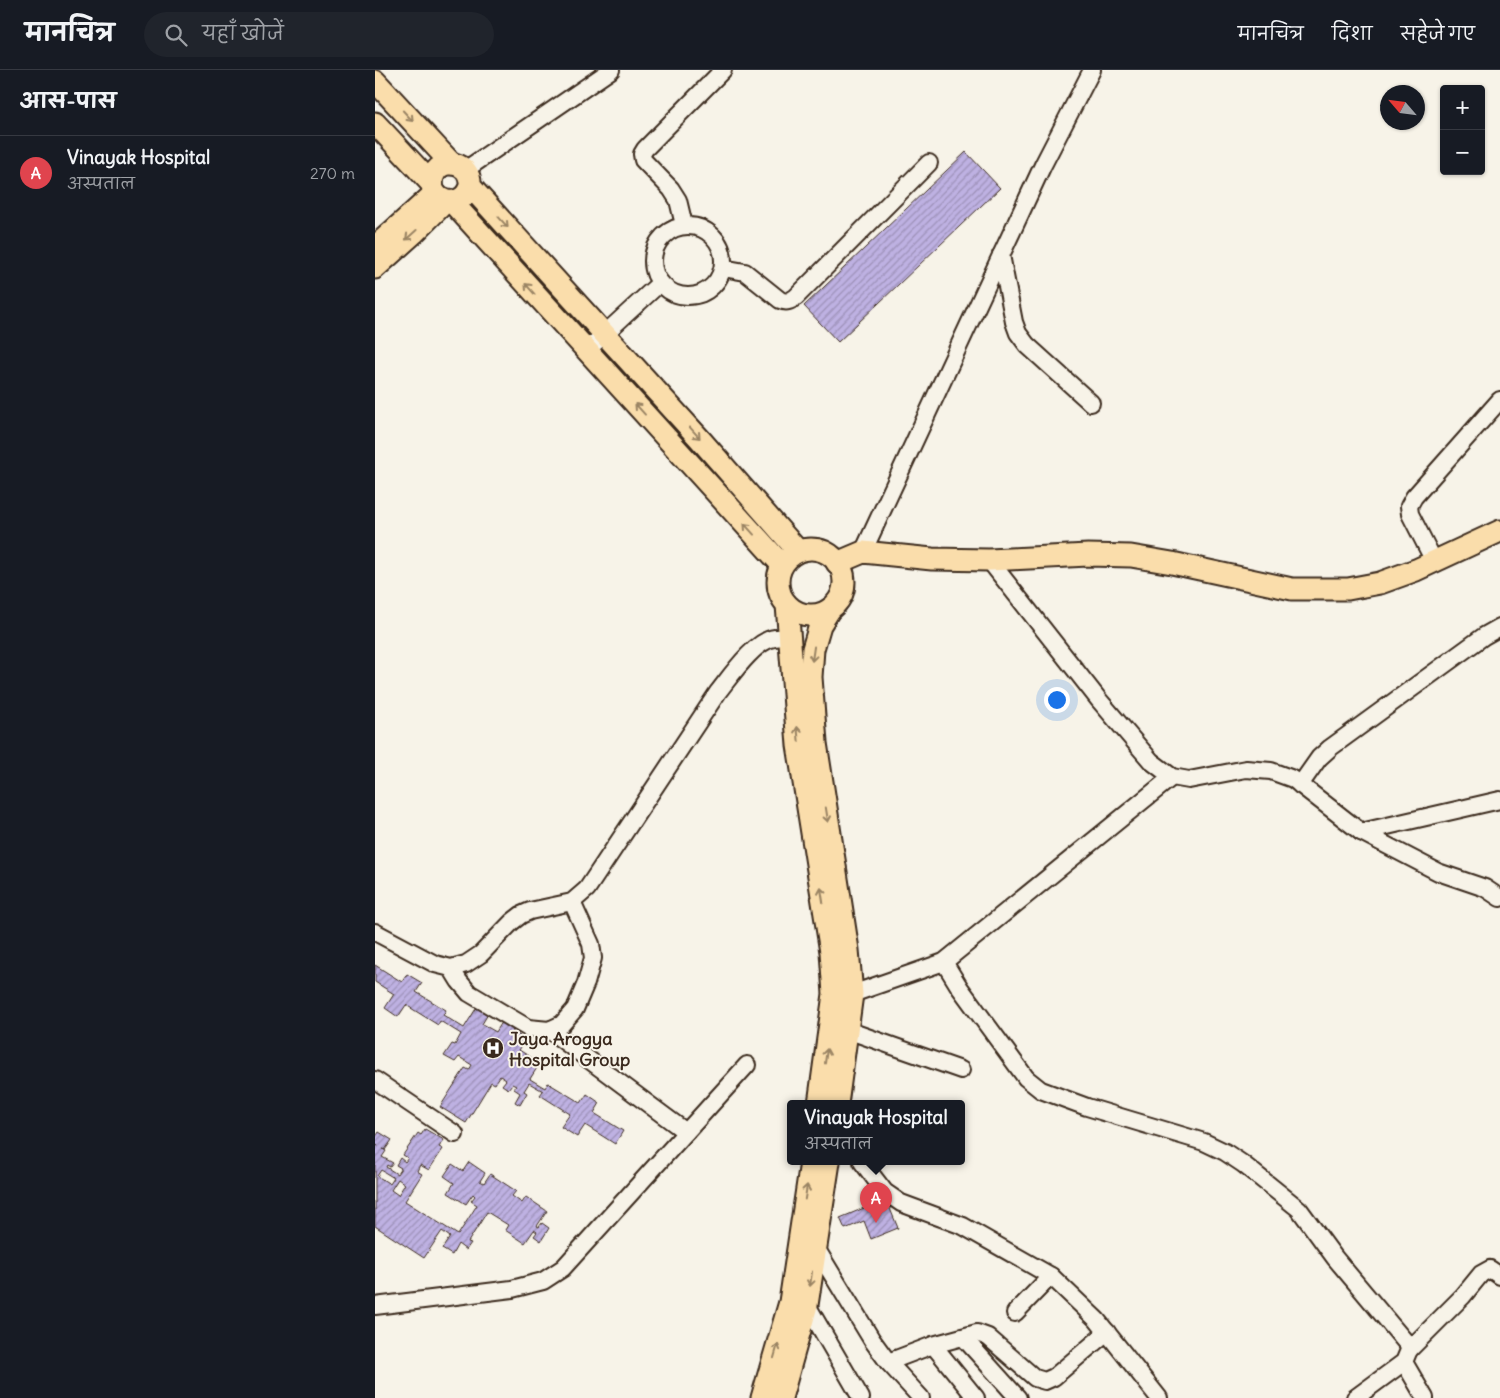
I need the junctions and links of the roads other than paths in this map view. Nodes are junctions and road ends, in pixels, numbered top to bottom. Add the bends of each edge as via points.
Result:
1 (611, 70) edge
2 (723, 70) edge
3 (1092, 70) edge
4 (375, 81) edge
5 (375, 122) edge
6 (929, 163) dead end
7 (463, 173) junction
8 (441, 195) junction
9 (685, 225) junction
10 (375, 247) edge
11 (1001, 254) junction
12 (375, 268) edge
13 (723, 268) junction
14 (660, 283) junction
15 (605, 334) junction
16 (586, 351) junction
17 (1500, 400) edge
18 (1091, 403) dead end
19 (1500, 531) edge
20 (799, 551) junction
21 (863, 552) junction
22 (989, 560) junction
23 (1434, 561) junction
24 (837, 562) junction
25 (782, 565) junction
26 (787, 605) junction
27 (830, 609) junction
28 (1500, 627) edge
29 (791, 639) junction
30 (1171, 778) junction
31 (1300, 784) junction
32 (1500, 800) edge
33 (1361, 832) junction
34 (1500, 898) edge
35 (572, 902) junction
36 (375, 932) edge
37 (944, 962) junction
38 (451, 968) junction
39 (843, 994) junction
40 (549, 1030) junction
41 (847, 1030) junction
42 (747, 1065) dead end
43 (961, 1070) dead end
44 (375, 1080) edge
45 (820, 1100) edge
46 (838, 1100) edge
47 (686, 1132) junction
48 (455, 1134) dead end
49 (811, 1165) edge
50 (829, 1165) edge
51 (864, 1165) edge
52 (816, 1248) junction
53 (1051, 1276) junction
54 (1500, 1276) edge
55 (799, 1304) junction
56 (375, 1306) edge
57 (1015, 1313) dead end
58 (1107, 1332) junction
59 (963, 1338) junction
60 (933, 1345) junction
61 (1407, 1356) junction
62 (888, 1362) junction
63 (762, 1398) edge
64 (781, 1398) edge
65 (861, 1398) edge
66 (921, 1398) edge
67 (976, 1398) edge
68 (1019, 1398) edge
69 (1159, 1398) edge
70 (1355, 1398) edge
71 (1425, 1398) edge

1 - 7 street
2 - 9 street via 642,154 643,160 678,200
3 - 11 street
4 -> 7 main road
5 - 8 main road
6 - 13 street via 790,301 780,300 745,272
7 - 8 main road via 469,191 462,199
7 - 8 main road via 442,166 438,169 433,178
7 -> 15 main road
8 - 10 main road
8 -> 12 main road via 414,233
16 -> 8 main road
9 - 13 street via 708,231 717,240 722,251
9 - 14 street via 665,234 653,252 655,274
11 - 18 street via 1018,333
11 - 21 street
13 - 14 street via 714,285 705,293 693,296 675,294
14 - 15 street
15 - 16 street
15 -> 20 main road
25 -> 16 main road
17 - 23 street via 1409,506
19 - 23 main road
20 - 24 main road via 820,550
20 - 25 main road
21 - 22 main road via 932,559
21 - 24 main road
22 - 23 main road via 1131,556 1292,589 1348,590 1381,584
22 - 30 street via 1099,700 1151,761
24 - 27 main road via 843,574 843,587 839,599
25 - 26 main road via 778,586
26 - 27 main road via 805,615
26 - 29 main road
27 -> 39 main road via 820,626 813,649 811,677 816,743 848,950
28 - 31 street via 1483,636 1330,748
29 - 35 street via 773,638 760,645 740,664 587,889
39 -> 29 main road via 831,952 798,745
30 - 31 street via 1189,780 1246,769 1271,771 1293,778
30 - 37 street
31 - 33 street
32 - 33 street
33 - 34 street via 1438,872 1485,888
35 - 38 street via 521,915 481,954 466,964
35 - 40 street via 591,944 593,958 575,1009 562,1024
36 - 38 street via 435,964
37 - 39 street
37 - 61 street via 1015,1064 1041,1090 1204,1142 1225,1152 1285,1195 1406,1341
38 - 40 street via 469,993 528,1028
39 - 41 main road
45 -> 39 main road
40 - 47 street
41 - 43 street
41 - 46 main road
42 - 47 street
44 - 48 street
47 - 56 street via 563,1268 543,1281 512,1290
55 -> 49 main road
50 - 52 main road
51 - 53 street via 885,1192 901,1203 963,1226
52 -> 55 main road
52 - 62 street
53 - 57 street
53 - 58 street
54 - 61 street via 1490,1269 1481,1274
63 -> 55 main road
55 - 64 main road
55 - 65 street
58 - 59 street via 1045,1382 1035,1378 983,1334
58 - 69 street
59 - 60 street
59 - 68 street
60 - 62 street
60 - 67 street
61 - 70 street
61 - 71 street
62 - 66 street

